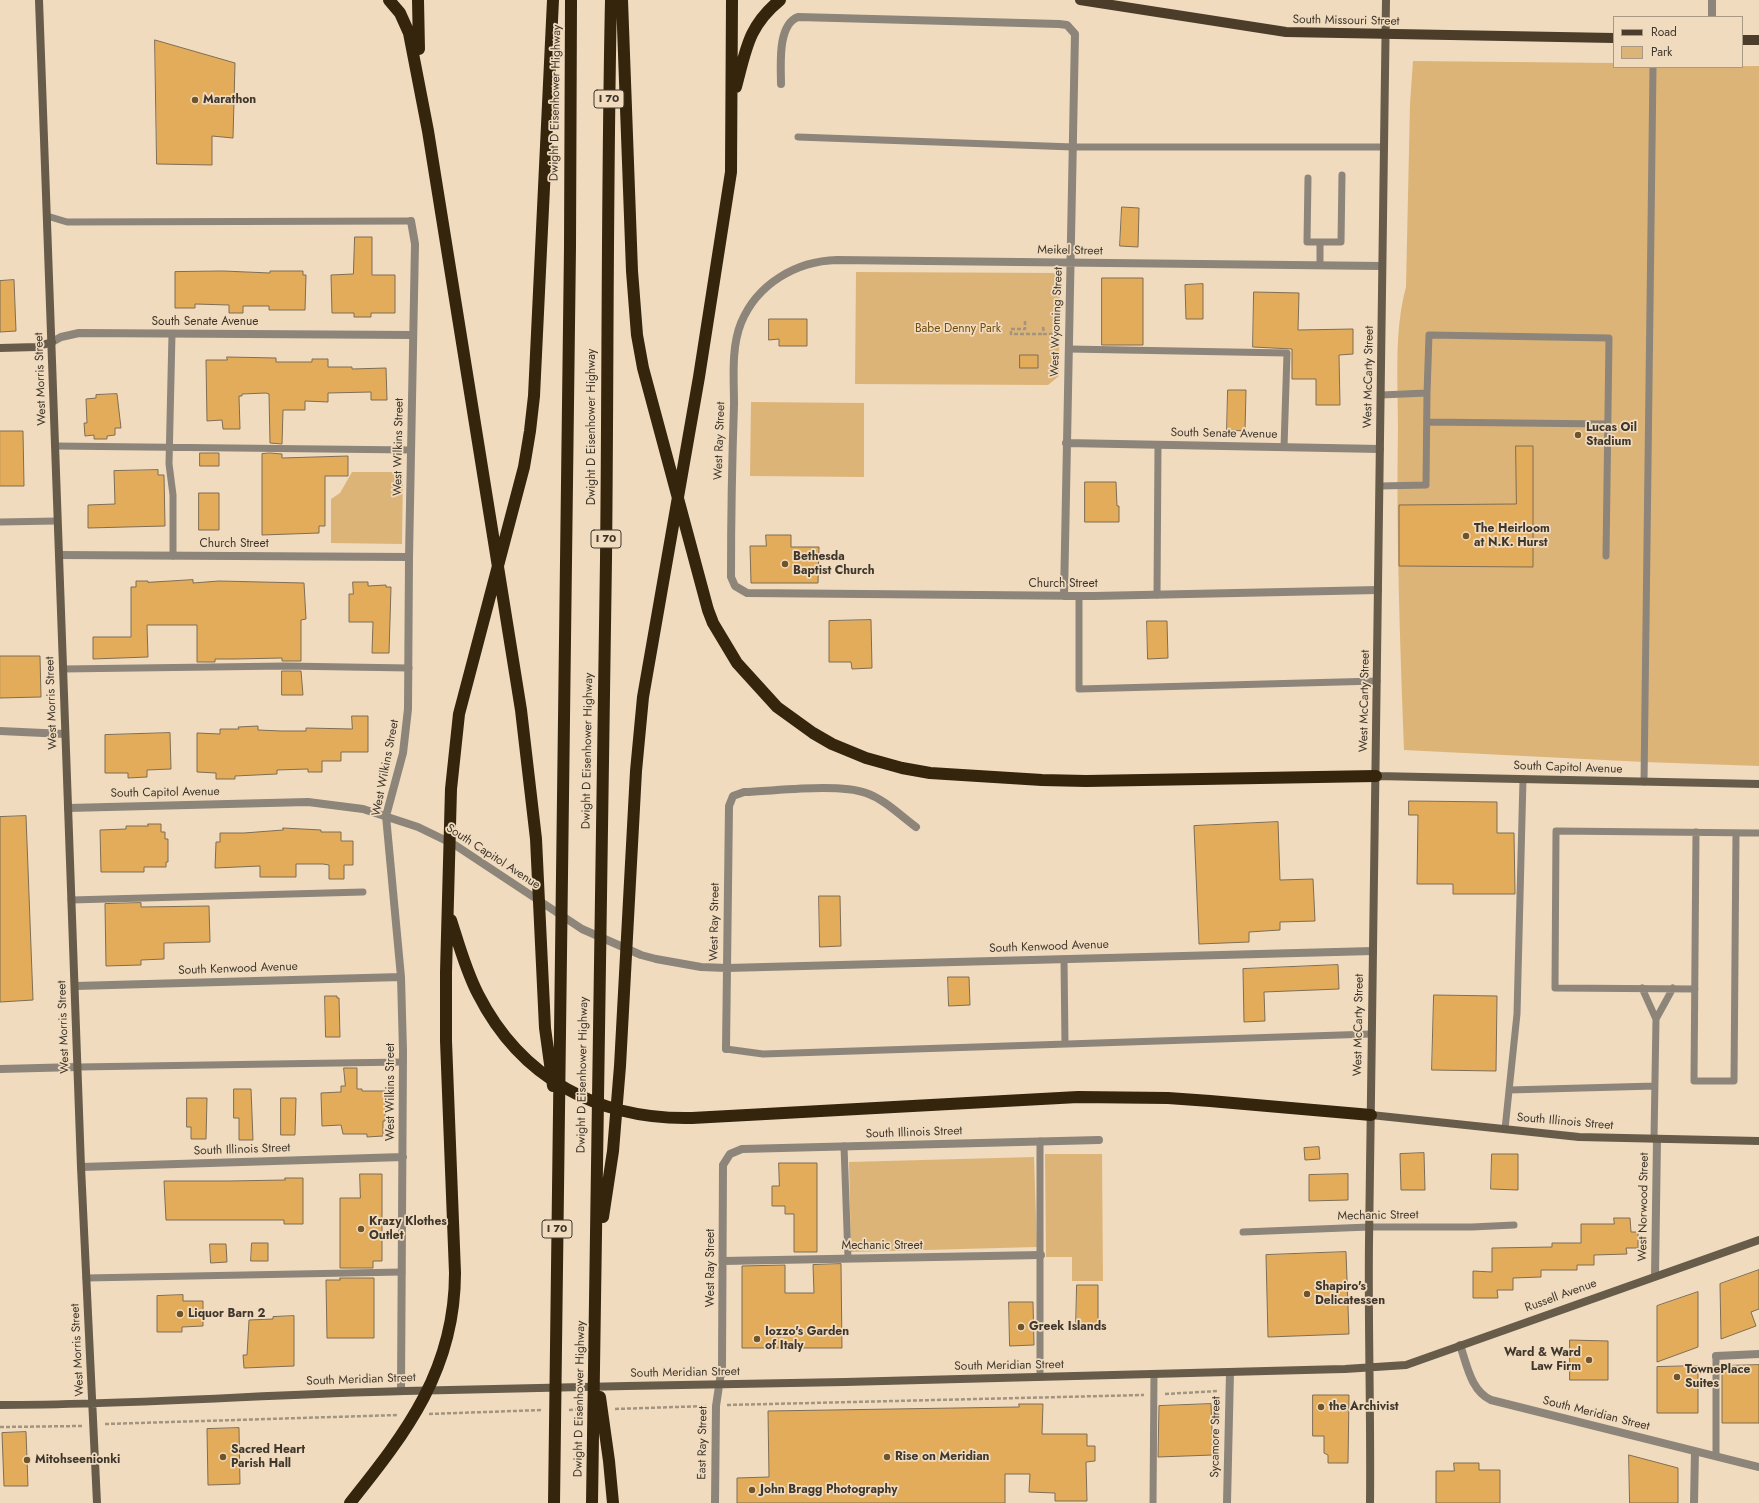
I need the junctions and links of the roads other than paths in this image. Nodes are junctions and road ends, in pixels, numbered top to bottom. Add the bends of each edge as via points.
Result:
1 (39, 0) edge
2 (389, 0) edge
3 (418, 0) edge
4 (553, 0) edge
5 (571, 0) edge
6 (611, 0) edge
7 (622, 0) edge
8 (732, 0) edge
9 (780, 0) edge
10 (1080, 0) edge
11 (1386, 0) edge
12 (1712, 0) edge
13 (1712, 16) edge
14 (1385, 35) junction
15 (1613, 38) edge
16 (1743, 40) edge
17 (1759, 40) edge
18 (1654, 68) edge
19 (781, 84) dead end
20 (421, 94) junction
21 (731, 106) junction
22 (798, 137) dead end
23 (1073, 147) junction
24 (1384, 147) junction
25 (1342, 175) dead end
26 (1308, 178) dead end
27 (47, 216) junction
28 (411, 221) joint
29 (1320, 242) junction
30 (1071, 263) junction
31 (1320, 265) junction
32 (1382, 266) junction
33 (764, 289) joint
34 (172, 334) junction
35 (413, 335) junction
36 (52, 342) junction
37 (0, 348) edge
38 (1068, 349) junction
39 (1427, 394) junction
40 (1381, 395) junction
41 (1427, 422) junction
42 (1608, 424) junction
43 (1066, 443) junction
44 (1158, 445) junction
45 (55, 446) junction
46 (170, 446) junction
47 (1284, 447) junction
48 (1380, 449) junction
49 (411, 450) junction
50 (1380, 486) junction
51 (57, 521) junction
52 (0, 522) edge
53 (58, 555) junction
54 (173, 556) junction
55 (1606, 556) dead end
56 (409, 557) junction
57 (1378, 590) junction
58 (747, 593) joint
59 (1157, 595) junction
60 (1064, 596) junction
61 (1080, 596) junction
62 (409, 668) junction
63 (63, 669) junction
64 (1377, 681) junction
65 (0, 731) edge
66 (65, 734) junction
67 (1376, 776) junction
68 (1523, 779) junction
69 (1644, 782) junction
70 (1759, 784) edge
71 (68, 808) junction
72 (386, 816) junction
73 (916, 827) dead end
74 (1696, 832) junction
75 (1736, 833) junction
76 (1759, 833) edge
77 (363, 892) dead end
78 (71, 900) junction
79 (448, 913) junction
80 (1373, 950) junction
81 (1064, 959) junction
82 (726, 968) junction
83 (402, 977) junction
84 (75, 986) junction
85 (1642, 988) junction
86 (1673, 988) junction
87 (1695, 989) junction
88 (1656, 1019) junction
89 (1372, 1034) junction
90 (1065, 1044) junction
91 (726, 1049) joint
92 (403, 1062) junction
93 (78, 1067) junction
94 (0, 1069) edge
95 (1655, 1086) junction
96 (1509, 1090) junction
97 (1370, 1115) junction
98 (559, 1129) junction
99 (1505, 1129) junction
100 (1099, 1140) dead end
101 (1656, 1140) junction
102 (1040, 1141) junction
103 (1759, 1141) edge
104 (844, 1146) junction
105 (730, 1154) joint
106 (403, 1157) junction
107 (81, 1166) junction
108 (1514, 1225) dead end
109 (1369, 1227) junction
110 (1243, 1232) dead end
111 (1759, 1240) edge
112 (597, 1254) junction
113 (1041, 1255) junction
114 (848, 1258) junction
115 (723, 1261) junction
116 (402, 1272) junction
117 (1655, 1276) junction
118 (86, 1278) junction
119 (1460, 1345) junction
120 (1759, 1354) edge
121 (1716, 1356) joint
122 (595, 1362) junction
123 (1370, 1367) junction
124 (1230, 1372) junction
125 (1154, 1374) junction
126 (1040, 1377) junction
127 (720, 1384) junction
128 (401, 1391) junction
129 (93, 1404) junction
130 (0, 1405) edge
131 (1695, 1451) junction
132 (1716, 1456) junction
133 (1759, 1467) edge
134 (97, 1503) edge
135 (350, 1503) edge
136 (554, 1503) edge
137 (592, 1503) edge
138 (613, 1503) edge
139 (714, 1503) edge
140 (1153, 1503) edge
141 (1227, 1503) edge
142 (1370, 1503) edge
143 (1694, 1503) edge

1 - 27 main road, West Morris Street
2 - 20 highway via 400,13 409,33
3 - 20 highway
4 - 79 highway via 534,396 530,431 524,467 459,714 451,789
5 - 98 highway, Dwight D Eisenhower Highway / I 70
6 - 112 highway, Dwight D Eisenhower Highway / I 70 via 607,198 606,557 596,1151
7 - 67 highway via 628,198 637,335 643,368 713,623 737,664 777,707 832,744 887,765 930,772 1057,781
8 - 21 highway
9 - 21 highway via 762,16 750,36
10 - 14 main road, South Missouri Street via 1286,32
11 - 14 main road, West McCarty Street
12 - 13 street
14 - 15 main road, South Missouri Street
14 - 24 main road, West McCarty Street
16 - 17 main road
18 - 69 lane
19 - 23 street, West Wyoming Street via 782,39 789,23 798,18 1054,23 1069,26 1076,40
20 - 98 highway via 526,747 536,839 545,1028
21 - 112 highway via 732,172 727,211 643,697 636,771 613,1151
22 - 23 lane
23 - 24 lane
23 - 30 street, West Wyoming Street
24 - 32 main road, West McCarty Street
25 - 29 lane via 1342,242
26 - 29 lane via 1307,242
27 - 28 lane via 67,222
27 - 36 main road, West Morris Street
28 - 35 street, West Wilkins Street via 415,244
29 - 31 lane
30 - 31 street, Meikel Street
30 - 33 street, Meikel Street via 830,260 794,269
30 - 38 street, West Wyoming Street
31 - 32 street, Meikel Street
32 - 40 main road, West McCarty Street
33 - 58 street, West Ray Street via 742,322 737,336 735,360 731,577 735,586
34 - 35 street, South Senate Avenue
34 - 36 street, South Senate Avenue via 78,334 60,337
34 - 46 lane
35 - 49 street, West Wilkins Street
36 - 37 main road, South Senate Avenue via 36,347
36 - 45 main road, West Morris Street
38 - 43 street, West Wyoming Street
38 - 47 lane via 1287,353
39 - 40 lane
39 - 41 lane
39 - 42 lane via 1429,335 1610,338
40 - 48 main road, West McCarty Street
41 - 42 lane
41 - 50 lane via 1426,485
42 - 55 lane
43 - 44 street, South Senate Avenue
43 - 60 street, West Wyoming Street
44 - 47 street, South Senate Avenue
44 - 59 lane
45 - 46 lane
45 - 51 main road, West Morris Street
46 - 49 lane
46 - 54 lane
47 - 48 street, South Senate Avenue
48 - 50 main road, West McCarty Street
49 - 56 street, West Wilkins Street
50 - 57 main road, West McCarty Street
51 - 52 lane
51 - 53 main road, West Morris Street
53 - 54 street, Church Street
53 - 63 main road, West Morris Street
54 - 56 street, Church Street
56 - 62 street, West Wilkins Street
57 - 59 street, Church Street
57 - 64 main road, West McCarty Street
58 - 60 street, Church Street
59 - 61 street, Church Street
60 - 61 street, Church Street
61 - 64 lane via 1079,689
62 - 63 lane via 278,666
62 - 72 street, West Wilkins Street via 404,746
63 - 66 main road, West Morris Street
64 - 67 main road, West McCarty Street
65 - 66 street
66 - 71 main road, West Morris Street
67 - 68 main road, South Capitol Avenue
67 - 80 main road, West McCarty Street
68 - 69 main road, South Capitol Avenue
68 - 96 lane via 1517,1014
69 - 70 main road, South Capitol Avenue
71 - 72 street, South Capitol Avenue via 308,802 343,805
71 - 78 main road, West Morris Street
72 - 82 street, South Capitol Avenue via 418,827 455,845 582,929 641,955 684,964
72 - 83 street, West Wilkins Street
73 - 82 street, West Ray Street via 872,795 855,790 838,788 744,792 733,796 729,806
74 - 75 lane
74 - 85 lane via 1556,831 1555,988
74 - 87 lane
75 - 76 lane
75 - 87 lane via 1734,1081 1694,1081
77 - 78 lane
78 - 84 main road, West Morris Street
79 - 97 highway via 478,994 513,1045 531,1063 565,1089 592,1102 631,1114 692,1118 1045,1098 1125,1097 1271,1105
79 - 135 highway via 446,1041 455,1273 451,1318 440,1362 422,1402 408,1427
80 - 81 street, South Kenwood Avenue
80 - 89 main road, West McCarty Street
81 - 82 street, South Kenwood Avenue
81 - 90 lane
82 - 91 street, West Ray Street
83 - 84 street, South Kenwood Avenue
83 - 92 street, West Wilkins Street
84 - 93 main road, West Morris Street
85 - 86 lane
85 - 88 lane
86 - 87 lane
86 - 88 lane
88 - 95 lane, West Norwood Street
89 - 90 lane
89 - 97 main road, West McCarty Street
90 - 91 lane via 763,1054
92 - 93 lane
92 - 106 street, West Wilkins Street
93 - 94 street
93 - 107 main road, West Morris Street
95 - 96 lane
95 - 101 lane, West Norwood Street
96 - 99 lane
97 - 99 main road, South Illinois Street
97 - 109 main road, West McCarty Street
98 - 136 highway, Dwight D Eisenhower Highway / I 70
99 - 101 main road, South Illinois Street via 1579,1137
100 - 102 street, South Illinois Street
101 - 103 main road, South Illinois Street
101 - 117 street, West Norwood Street
102 - 104 street, South Illinois Street
102 - 113 lane
104 - 105 street, South Illinois Street via 742,1149
104 - 114 lane
105 - 115 street, West Ray Street via 723,1165
106 - 107 street, South Illinois Street
106 - 116 street, West Wilkins Street
107 - 118 main road, West Morris Street
108 - 109 lane, Mechanic Street
109 - 110 lane, Mechanic Street
109 - 123 main road, West McCarty Street
111 - 117 main road, Russell Avenue
112 - 122 highway, Dwight D Eisenhower Highway / I 70
113 - 114 street, Mechanic Street
113 - 126 lane
114 - 115 street, Mechanic Street
115 - 127 street, West Ray Street
116 - 118 lane
116 - 128 street, West Wilkins Street
117 - 119 main road, Russell Avenue
118 - 129 main road, West Morris Street
119 - 123 main road, Russell Avenue via 1406,1365
119 - 131 street, South Meridian Street via 1476,1387 1481,1394 1491,1400
120 - 121 street
121 - 132 lane
122 - 137 highway, Dwight D Eisenhower Highway / I 70
122 - 138 highway
123 - 124 main road, South Meridian Street
123 - 142 main road, West McCarty Street
124 - 125 main road, South Meridian Street
124 - 141 street, Sycamore Street
125 - 126 main road, South Meridian Street
125 - 140 lane
126 - 127 main road, South Meridian Street
127 - 128 main road, South Meridian Street
127 - 139 street, East Ray Street via 716,1406
128 - 129 main road, South Meridian Street
129 - 130 main road, South Meridian Street
129 - 134 main road, West Morris Street
131 - 132 street, South Meridian Street
131 - 143 street
132 - 133 street, South Meridian Street

